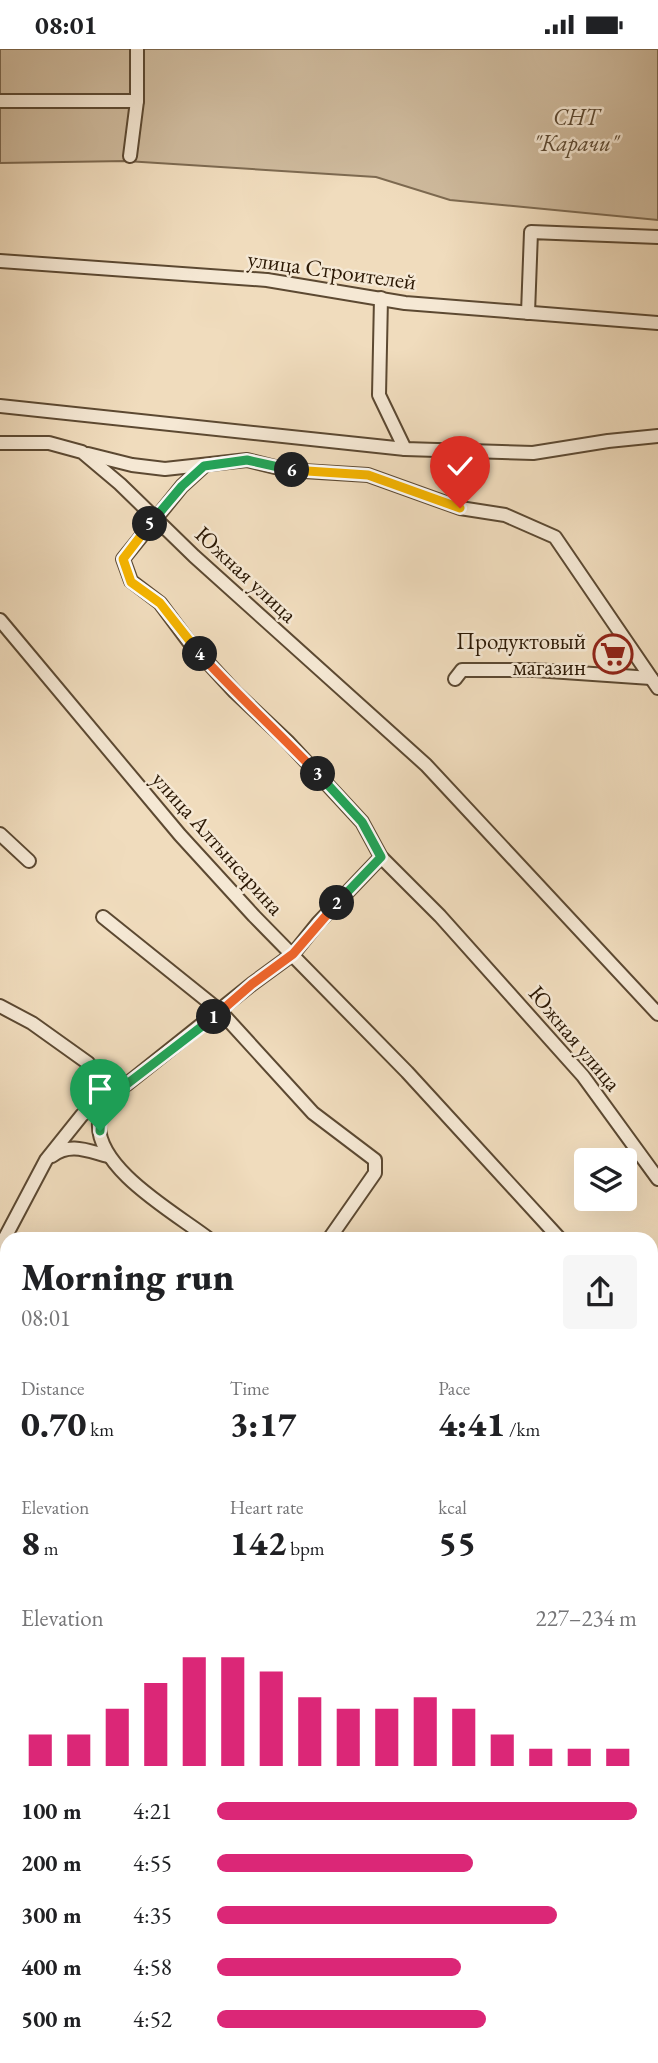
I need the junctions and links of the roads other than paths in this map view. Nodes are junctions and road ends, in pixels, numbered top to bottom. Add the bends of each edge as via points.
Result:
1 (137, 49) edge
2 (0, 101) edge
3 (137, 101) junction
4 (130, 156) dead end
5 (658, 237) edge
6 (0, 261) edge
7 (381, 299) junction
8 (527, 313) junction
9 (658, 323) edge
10 (0, 406) edge
11 (658, 436) edge
12 (0, 443) edge
13 (405, 449) junction
14 (82, 452) junction
15 (204, 466) junction
16 (155, 519) junction
17 (0, 619) edge
18 (455, 679) dead end
19 (655, 683) edge
20 (0, 834) edge
21 (381, 857) junction
22 (29, 862) dead end
23 (103, 917) dead end
24 (293, 954) junction
25 (0, 1006) edge
26 (220, 1011) junction
27 (658, 1014) edge
28 (108, 1096) junction
29 (108, 1156) junction
30 (46, 1160) junction
31 (658, 1179) edge
32 (8, 1232) edge
33 (199, 1232) edge
34 (334, 1232) edge
35 (554, 1232) edge

1 - 3 street
2 - 3 street
3 - 4 street
5 - 8 street via 531,232
6 - 7 street, улица Строителей via 267,280
7 - 8 street, улица Строителей
7 - 13 street via 379,395
8 - 9 street, улица Строителей
10 - 13 street
11 - 13 street via 533,453
12 - 14 street via 49,443
14 - 15 street via 165,469
14 - 16 street
15 - 16 street
15 - 19 street via 247,460 288,470 368,475 460,508 505,515 555,537
16 - 21 street, Южная улица via 123,559 131,582 160,603 234,692 362,822
16 - 27 street, Южная улица via 426,765
17 - 24 street, улица Алтынсарина via 180,835
18 - 19 street via 462,670 536,670
20 - 22 street
21 - 24 street
21 - 31 street, Южная улица via 583,1076
23 - 26 street
24 - 26 street
24 - 35 street, улица Алтынсарина
25 - 28 street via 88,1063
26 - 28 street
26 - 34 street via 313,1113 374,1160 374,1173
28 - 29 street via 99,1123
28 - 30 street via 82,1115
29 - 30 street via 71,1147
29 - 33 street via 147,1194
30 - 32 street

